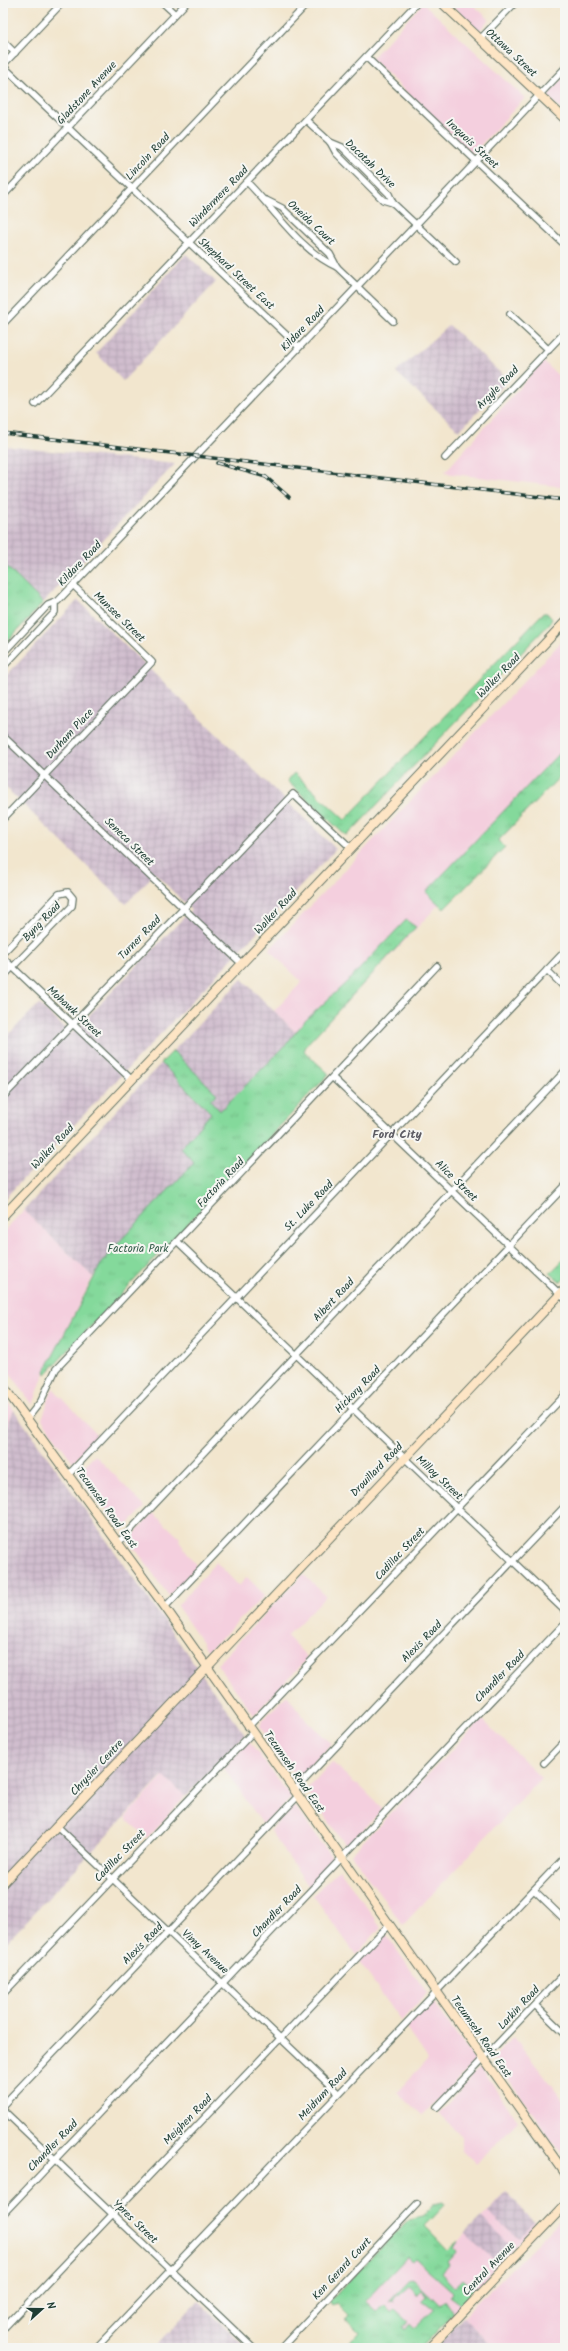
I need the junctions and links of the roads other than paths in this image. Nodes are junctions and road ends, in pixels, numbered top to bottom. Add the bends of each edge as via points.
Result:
1 (62, 3) edge
2 (163, 3) edge
3 (186, 3) edge
4 (308, 3) edge
5 (417, 3) edge
6 (442, 3) edge
7 (515, 3) edge
8 (175, 14) junction
9 (480, 39) junction
10 (3, 41) edge
11 (15, 53) junction
12 (366, 57) junction
13 (3, 66) edge
14 (565, 68) edge
15 (539, 95) junction
16 (565, 119) edge
17 (306, 120) junction
18 (68, 128) junction
19 (330, 142) junction
20 (476, 161) junction
21 (247, 182) junction
22 (132, 189) junction
23 (3, 196) edge
24 (266, 200) junction
25 (393, 203) junction
26 (416, 225) junction
27 (189, 243) junction
28 (565, 245) edge
29 (456, 262) dead end
30 (337, 267) junction
31 (357, 286) junction
32 (510, 314) dead end
33 (393, 321) dead end
34 (3, 324) edge
35 (565, 332) edge
36 (299, 347) junction
37 (548, 350) junction
38 (35, 404) dead end
39 (445, 458) dead end
40 (73, 586) junction
41 (55, 604) junction
42 (565, 622) edge
43 (3, 653) edge
44 (152, 662) joint
45 (3, 667) edge
46 (3, 736) edge
47 (45, 775) junction
48 (3, 819) edge
49 (351, 848) junction
50 (183, 908) junction
51 (565, 951) edge
52 (3, 952) edge
53 (3, 958) edge
54 (242, 964) junction
55 (437, 966) dead end
56 (12, 967) junction
57 (547, 970) junction
58 (3, 977) edge
59 (565, 988) edge
60 (72, 1023) junction
61 (565, 1071) edge
62 (333, 1078) junction
63 (132, 1080) junction
64 (3, 1097) edge
65 (392, 1134) junction
66 (565, 1186) edge
67 (451, 1191) junction
68 (3, 1216) edge
69 (178, 1242) junction
70 (509, 1245) junction
71 (563, 1294) edge
72 (236, 1298) junction
73 (296, 1355) junction
74 (3, 1386) edge
75 (565, 1394) edge
76 (353, 1410) junction
77 (27, 1419) junction
78 (404, 1458) junction
79 (68, 1475) junction
80 (565, 1506) edge
81 (457, 1508) junction
82 (118, 1543) junction
83 (512, 1561) junction
84 (165, 1607) junction
85 (565, 1611) edge
86 (565, 1623) edge
87 (206, 1668) junction
88 (250, 1730) junction
89 (565, 1741) edge
90 (544, 1763) dead end
91 (296, 1794) junction
92 (57, 1826) junction
93 (565, 1857) edge
94 (341, 1859) junction
95 (113, 1879) junction
96 (3, 1883) edge
97 (534, 1890) junction
98 (565, 1920) edge
99 (389, 1926) junction
100 (168, 1932) junction
101 (565, 1973) edge
102 (223, 1983) junction
103 (436, 1992) junction
104 (3, 1994) edge
105 (535, 2005) junction
106 (565, 2034) edge
107 (280, 2038) junction
108 (484, 2059) junction
109 (338, 2093) junction
110 (3, 2105) edge
111 (437, 2107) dead end
112 (3, 2110) edge
113 (55, 2159) junction
114 (565, 2173) edge
115 (417, 2204) dead end
116 (565, 2205) edge
117 (3, 2214) edge
118 (112, 2214) junction
119 (171, 2270) junction
120 (3, 2329) edge
121 (96, 2348) edge
122 (253, 2348) edge
123 (281, 2348) edge
124 (429, 2348) edge

1 - 11 street
2 - 8 street
3 - 8 street, Gladstone Avenue
4 - 22 street, Lincoln Road
5 - 12 street, Windermere Road
6 - 9 main road, Ottawa Street
7 - 9 street
8 - 18 street, Gladstone Avenue
9 - 15 main road, Ottawa Street
10 - 11 street
11 - 13 street
12 - 17 street, Windermere Road
12 - 20 street, Iroquois Street
13 - 18 street, Shephard Street East
14 - 15 street, Kildare Road
15 - 16 main road, Ottawa Street
15 - 20 street, Kildare Road
17 - 19 street, Dacotah Drive
17 - 21 street, Windermere Road
18 - 22 street, Shephard Street East
18 - 23 street, Gladstone Avenue
19 - 25 street, Dacotah Drive via 342,147 389,194
19 - 25 street, Dacotah Drive via 336,153 383,200
20 - 26 street, Kildare Road
20 - 28 street, Iroquois Street
21 - 24 street, Oneida Court
21 - 27 street, Windermere Road
22 - 27 street, Shephard Street East
22 - 34 street, Lincoln Road
24 - 30 street, Oneida Court via 274,214 323,260
24 - 30 street, Oneida Court via 282,208 330,254
25 - 26 street, Dacotah Drive
26 - 29 street, Dacotah Drive
26 - 31 street, Kildare Road
27 - 36 street, Shephard Street East
27 - 38 street, Windermere Road
30 - 31 street, Oneida Court
31 - 33 street, Oneida Court
31 - 36 street, Kildare Road
32 - 37 street
35 - 37 street, Argyle Road
36 - 40 street, Kildare Road
37 - 39 street, Argyle Road
40 - 41 street, Kildare Road
40 - 44 street, Munsee Street
41 - 43 street, Kildare Road via 48,605
41 - 45 street, Kildare Road via 55,612
42 - 49 main road, Walker Road
44 - 47 street, Durham Place
46 - 47 street, Seneca Street
47 - 48 street, Durham Place
47 - 50 street, Seneca Street
49 - 50 street, Turner Road via 293,794
49 - 54 main road, Walker Road
50 - 54 street, Seneca Street
50 - 60 street, Turner Road
51 - 57 street, St. Luke Road
52 - 56 street, Byng Road via 59,894 71,894 72,906
53 - 56 street, Mohawk Street
54 - 63 main road, Walker Road
55 - 62 street, Factoria Road
56 - 58 street, Byng Road
56 - 60 street, Mohawk Street
57 - 59 street
57 - 65 street, St. Luke Road
60 - 63 street, Mohawk Street
60 - 64 street, Turner Road
61 - 67 street, Albert Road
62 - 65 street, Alice Street
62 - 69 street, Factoria Road
63 - 68 main road, Walker Road
65 - 67 street, Alice Street
65 - 72 street, St. Luke Road
66 - 70 street, Hickory Road
67 - 70 street, Alice Street
67 - 73 street, Albert Road
69 - 72 street, Milloy Street
69 - 77 street, Factoria Road via 56,1369 41,1400
70 - 71 street, Alice Street
70 - 76 street, Hickory Road
71 - 78 main road, Drouillard Road
72 - 73 street, Milloy Street
72 - 79 street, St. Luke Road
73 - 76 street, Milloy Street
73 - 82 street, Albert Road
74 - 77 main road, Tecumseh Road East
75 - 81 street, Cadillac Street
76 - 78 street, Milloy Street
76 - 84 street, Hickory Road
77 - 79 main road, Tecumseh Road East
78 - 81 street, Milloy Street
78 - 87 main road, Drouillard Road
79 - 82 main road, Tecumseh Road East
80 - 83 street, Alexis Road
81 - 83 street, Milloy Street
81 - 88 street, Cadillac Street
82 - 84 main road, Tecumseh Road East
83 - 85 street, Milloy Street
83 - 91 street, Alexis Road
84 - 87 main road, Tecumseh Road East
86 - 94 street, Chandler Road
87 - 88 main road, Tecumseh Road East
87 - 92 main road, Chrysler Centre
88 - 91 main road, Tecumseh Road East
88 - 95 street, Cadillac Street
89 - 90 street
91 - 94 main road, Tecumseh Road East
91 - 100 street, Alexis Road
92 - 95 street, Vimy Avenue
92 - 96 main road, Chrysler Centre
93 - 97 street, Meldrum Road
94 - 99 main road, Tecumseh Road East
94 - 102 street, Chandler Road
95 - 100 street, Vimy Avenue
95 - 104 street, Cadillac Street
97 - 98 street
97 - 103 street, Meldrum Road
99 - 103 main road, Tecumseh Road East
99 - 107 street, Meighen Road
100 - 102 street, Vimy Avenue
100 - 110 street, Alexis Road
101 - 105 street, Larkin Road
102 - 107 street, Vimy Avenue
102 - 113 street, Chandler Road
103 - 108 main road, Tecumseh Road East
103 - 109 street, Meldrum Road
105 - 106 street
105 - 108 street, Larkin Road
107 - 109 street, Vimy Avenue
107 - 118 street, Meighen Road
108 - 111 street, Larkin Road
108 - 114 main road, Tecumseh Road East
109 - 119 street, Meldrum Road
112 - 113 street, Ypres Street
113 - 117 street, Chandler Road
113 - 118 street, Ypres Street
115 - 123 street, Ken Gerard Court
116 - 124 main road, Central Avenue
118 - 119 street, Ypres Street
118 - 120 street, Meighen Road
119 - 121 street, Meldrum Road
119 - 122 street, Ypres Street

